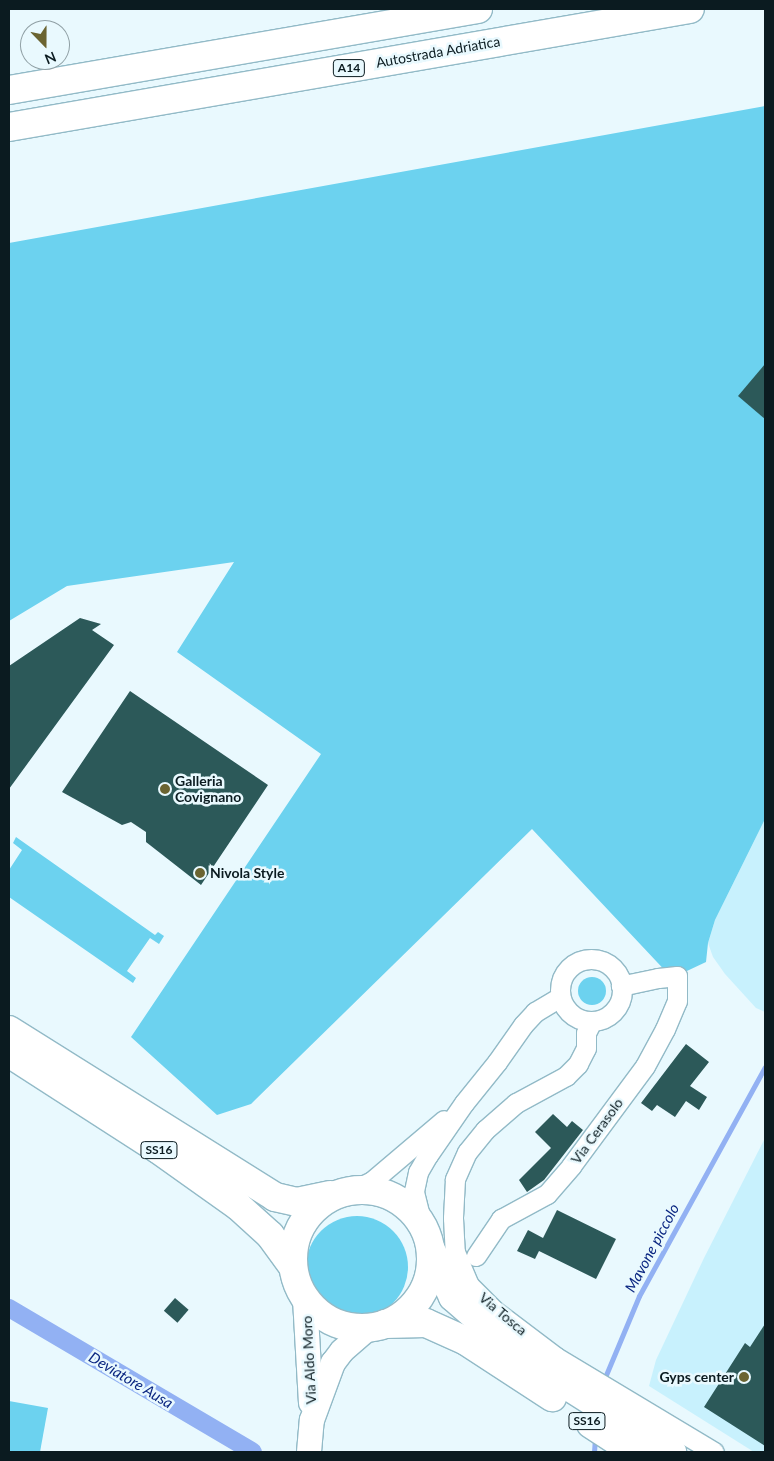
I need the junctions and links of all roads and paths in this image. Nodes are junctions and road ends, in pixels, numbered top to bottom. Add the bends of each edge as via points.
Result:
1 (478, 9) edge
2 (690, 9) edge
3 (9, 90) edge
4 (9, 127) edge
5 (621, 986) junction
6 (560, 997) junction
7 (592, 1021) junction
8 (9, 1030) edge
9 (9, 1052) edge
10 (464, 1103) junction
11 (347, 1191) junction
12 (422, 1224) junction
13 (431, 1250) junction
14 (476, 1256) dead end
15 (293, 1267) junction
16 (305, 1299) junction
17 (377, 1326) junction
18 (548, 1373) junction
19 (312, 1420) junction
20 (640, 1439) edge
21 (309, 1452) edge
22 (672, 1452) edge
23 (714, 1452) edge

1 - 3 main road
2 - 4 main road, Autostrada Adriatica / A14
5 - 6 street via 613,969 605,963 585,960 568,969 560,987
5 - 7 street via 621,996 611,1014
5 - 14 street, Via Cerasolo via 677,976 677,1002 645,1066 547,1194 501,1219
6 - 7 street via 569,1012
6 - 10 street via 534,1012
7 - 18 street, Via Tosca via 586,1033 586,1048 578,1064 566,1076 516,1103 485,1130 467,1152 455,1179 455,1252 469,1285
8 - 11 main road, SS16 via 275,1197 298,1202
9 - 15 main road, SS16 via 158,1149 238,1206 270,1235
10 - 11 street via 372,1181
10 - 12 street via 418,1172 414,1191
11 - 12 main road, SS16 via 380,1192 393,1197 409,1208
11 - 15 main road, SS16 via 316,1206 303,1222 295,1240
12 - 13 main road, SS16
13 - 17 main road, SS16 via 428,1277 420,1295 407,1311
13 - 18 main road, SS16 via 452,1297
15 - 16 main road, SS16
16 - 17 main road, SS16 via 334,1322 352,1327
16 - 19 street, Via Aldo Moro
17 - 18 main road, SS16 via 426,1323
17 - 19 street via 342,1351 332,1364
18 - 20 main road, SS16
18 - 20 street, Via Tosca
19 - 21 street
20 - 22 main road, SS16
20 - 23 street, Via Tosca

